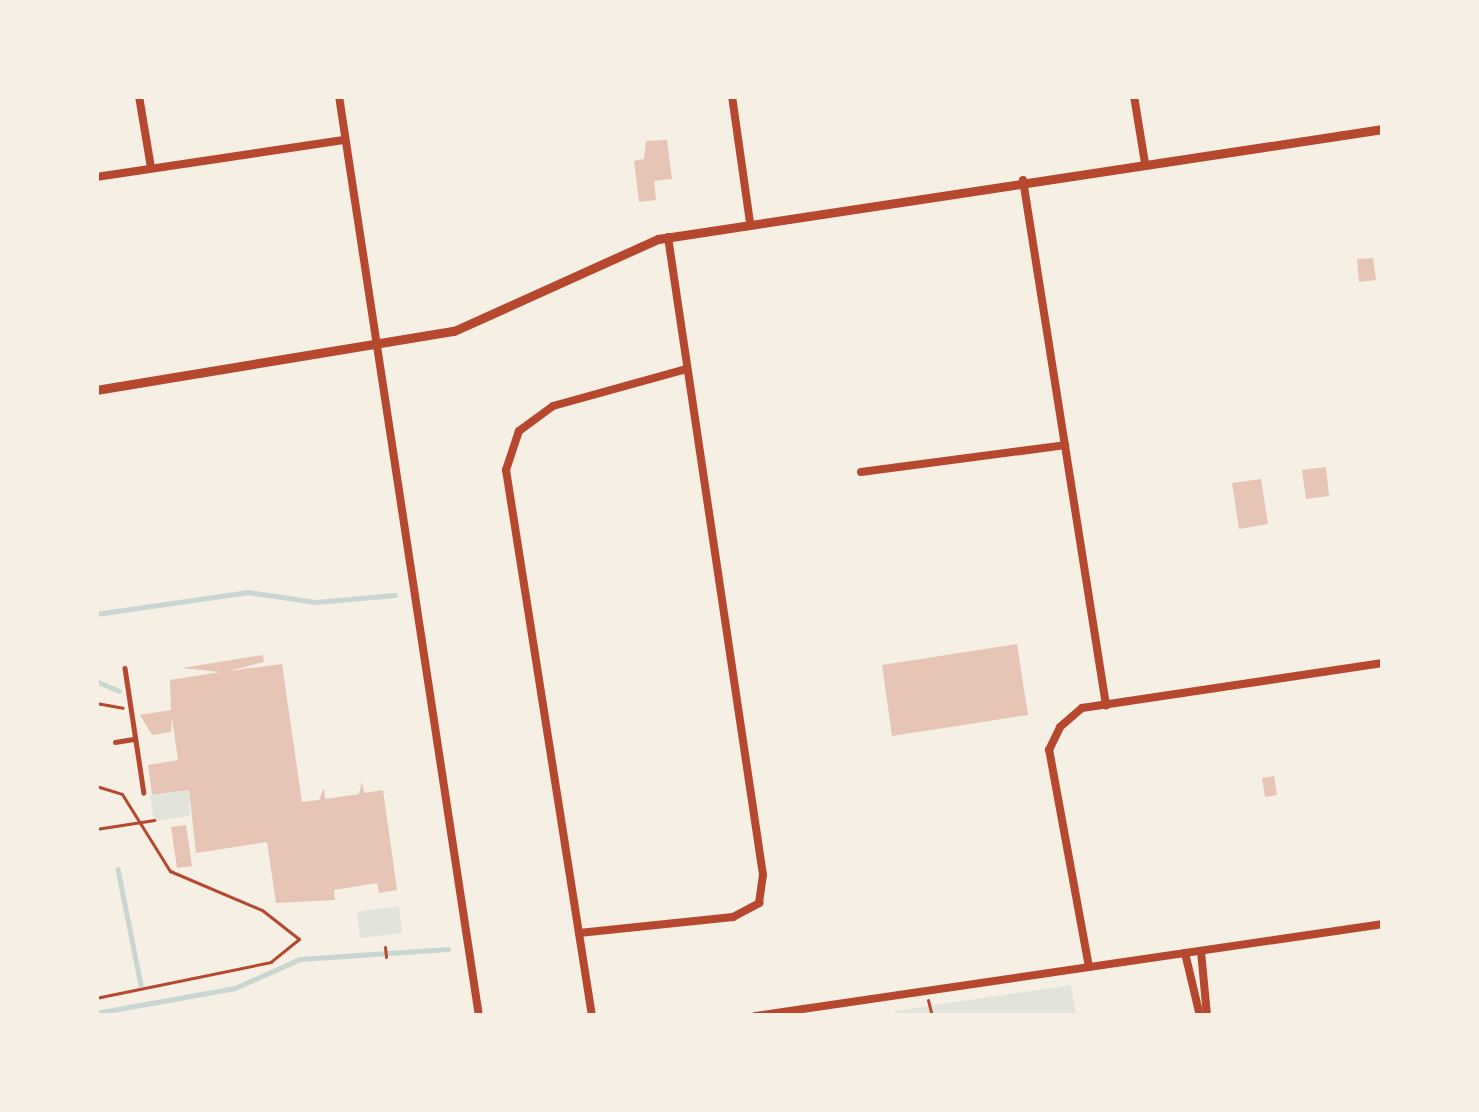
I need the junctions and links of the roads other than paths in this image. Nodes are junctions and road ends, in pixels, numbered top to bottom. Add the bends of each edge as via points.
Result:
1 (140, 96) edge
2 (339, 96) edge
3 (732, 96) edge
4 (1134, 96) edge
5 (1383, 129) edge
6 (345, 140) junction
7 (1144, 163) junction
8 (151, 169) junction
9 (96, 177) edge
10 (1023, 180) junction
11 (750, 222) junction
12 (668, 237) junction
13 (376, 346) junction
14 (686, 369) junction
15 (96, 390) edge
16 (1065, 445) junction
17 (861, 472) dead end
18 (1383, 663) edge
19 (125, 668) dead end
20 (1106, 705) junction
21 (135, 739) junction
22 (115, 742) dead end
23 (144, 793) dead end
24 (1383, 924) edge
25 (579, 934) junction
26 (1202, 951) junction
27 (1185, 953) junction
28 (1089, 967) junction
29 (478, 1016) edge
30 (592, 1016) edge
31 (755, 1016) edge
32 (1203, 1016) edge

1 - 8 street
2 - 6 street
3 - 11 street
4 - 7 street
5 - 7 street
6 - 8 street
6 - 13 street
7 - 10 street
8 - 9 street
10 - 11 street
10 - 16 street
11 - 12 street
12 - 13 street via 607,256 454,331
12 - 14 street
13 - 15 street
13 - 29 street
14 - 25 street via 553,406 519,431 506,470
14 - 25 street via 763,875 759,903 733,917
16 - 17 street
16 - 20 street
18 - 20 street
19 - 21 lane
20 - 28 street via 1082,708 1049,750
21 - 22 lane
21 - 23 lane
24 - 26 street
25 - 30 street
26 - 27 street
26 - 32 street
27 - 28 street
27 - 32 street
28 - 31 street

